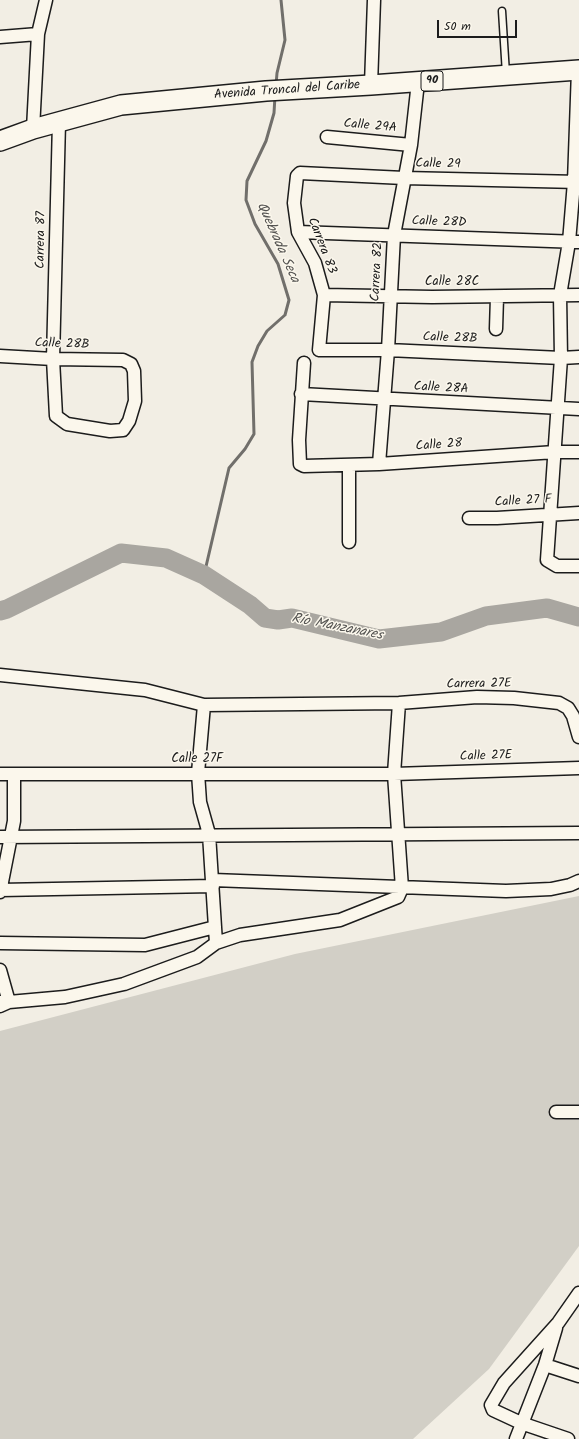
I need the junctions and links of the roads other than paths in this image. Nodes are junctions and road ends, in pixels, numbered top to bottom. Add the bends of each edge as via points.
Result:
1 (46, 0) edge
2 (374, 0) edge
3 (502, 11) dead end
4 (38, 34) junction
5 (0, 37) edge
6 (579, 70) edge
7 (506, 75) junction
8 (418, 82) junction
9 (371, 85) junction
10 (59, 122) junction
11 (33, 129) junction
12 (327, 137) dead end
13 (0, 140) edge
14 (411, 145) junction
15 (297, 176) joint
16 (404, 178) junction
17 (577, 182) edge
18 (298, 232) junction
19 (394, 235) junction
20 (574, 242) edge
21 (324, 295) junction
22 (560, 295) junction
23 (579, 295) edge
24 (391, 296) junction
25 (497, 297) junction
26 (496, 329) dead end
27 (319, 350) joint
28 (388, 350) junction
29 (0, 356) edge
30 (579, 357) edge
31 (561, 358) junction
32 (53, 359) junction
33 (304, 363) dead end
34 (301, 394) junction
35 (384, 400) junction
36 (557, 409) junction
37 (579, 409) edge
38 (555, 452) junction
39 (579, 452) edge
40 (379, 464) junction
41 (349, 465) junction
42 (579, 513) edge
43 (551, 514) junction
44 (469, 518) dead end
45 (348, 542) dead end
46 (579, 566) edge
47 (0, 675) edge
48 (399, 703) junction
49 (204, 705) junction
50 (579, 737) edge
51 (579, 768) edge
52 (0, 774) edge
53 (14, 774) junction
54 (198, 774) junction
55 (394, 774) junction
56 (579, 832) edge
57 (209, 834) junction
58 (398, 835) junction
59 (5, 837) edge
60 (213, 883) junction
61 (575, 883) edge
62 (402, 888) junction
63 (0, 891) edge
64 (216, 927) junction
65 (0, 943) edge
66 (216, 943) junction
67 (0, 970) edge
68 (3, 1004) edge
69 (556, 1112) dead end
70 (579, 1112) edge
71 (576, 1300) edge
72 (558, 1323) junction
73 (545, 1365) junction
74 (579, 1376) edge
75 (522, 1423) junction
76 (516, 1439) edge
77 (568, 1439) edge

1 - 4 street
2 - 9 street
3 - 7 lane
4 - 5 street
4 - 11 street
6 - 7 highway, Avenida Troncal del Caribe / 90
6 - 17 street
7 - 8 highway, Avenida Troncal del Caribe / 90
8 - 9 highway, Avenida Troncal del Caribe / 90
8 - 14 street, Carrera 82
9 - 10 highway, Avenida Troncal del Caribe / 90 via 266,90 121,105
10 - 11 highway, Avenida Troncal del Caribe / 90
10 - 32 street, Carrera 87
11 - 13 highway, Avenida Troncal del Caribe / 90
12 - 14 street, Calle 29A
14 - 16 street, Carrera 82
15 - 16 street, Calle 29 via 300,173
15 - 18 street, Carrera 83 via 294,203
16 - 17 street, Calle 29
16 - 19 street, Carrera 82
17 - 20 street
18 - 19 street, Calle 28D
18 - 21 street, Carrera 83 via 314,263
19 - 20 street, Calle 28D
19 - 24 street, Carrera 82
20 - 22 street
21 - 24 street, Calle 28C
21 - 27 street, Carrera 83
22 - 23 street, Calle 28C
22 - 25 street, Calle 28C
22 - 31 street
24 - 25 street, Calle 28C
24 - 28 street, Carrera 82
25 - 26 street
27 - 28 street, Calle 28B
28 - 31 street, Calle 28B
28 - 35 street, Carrera 82
29 - 32 street, Calle 28B
30 - 31 street, Calle 28B
31 - 36 street
32 - 32 street, Calle 28B via 123,360 131,364 134,371 135,401 129,421 123,430 67,424 56,416
33 - 34 street
34 - 35 street, Calle 28A
34 - 41 street, Calle 28 via 298,440 300,464
35 - 36 street, Calle 28A
35 - 40 street, Carrera 82
36 - 37 street, Calle 28A
36 - 38 street
38 - 39 street, Calle 28
38 - 40 street, Calle 28
38 - 43 street
40 - 41 street, Calle 28
41 - 45 street
42 - 43 street, Calle 27 F
43 - 44 street, Calle 27 F
43 - 46 street via 547,560 557,566
47 - 49 street via 145,690
48 - 49 street
48 - 50 street, Carrera 27E via 477,697 559,703 568,708 573,716
48 - 55 street
49 - 54 street
51 - 55 street, Calle 27E
52 - 53 street, Calle 27F
53 - 54 street, Calle 27F
53 - 59 street via 14,821
54 - 55 street, Calle 27F
54 - 57 street via 200,802
55 - 58 street
56 - 58 street
57 - 58 street
57 - 59 street
57 - 60 street
58 - 62 street
59 - 63 street
60 - 62 street
60 - 63 street
60 - 64 street
61 - 62 street via 551,889 506,891
62 - 66 street via 394,900 340,920 240,935
64 - 65 street via 145,946
64 - 66 street
66 - 68 street via 197,957 124,984 65,997
67 - 68 street
69 - 70 street
71 - 72 street
72 - 73 street
72 - 75 street via 504,1383 491,1405 493,1410
73 - 74 street
73 - 75 street
75 - 76 street
75 - 77 street

